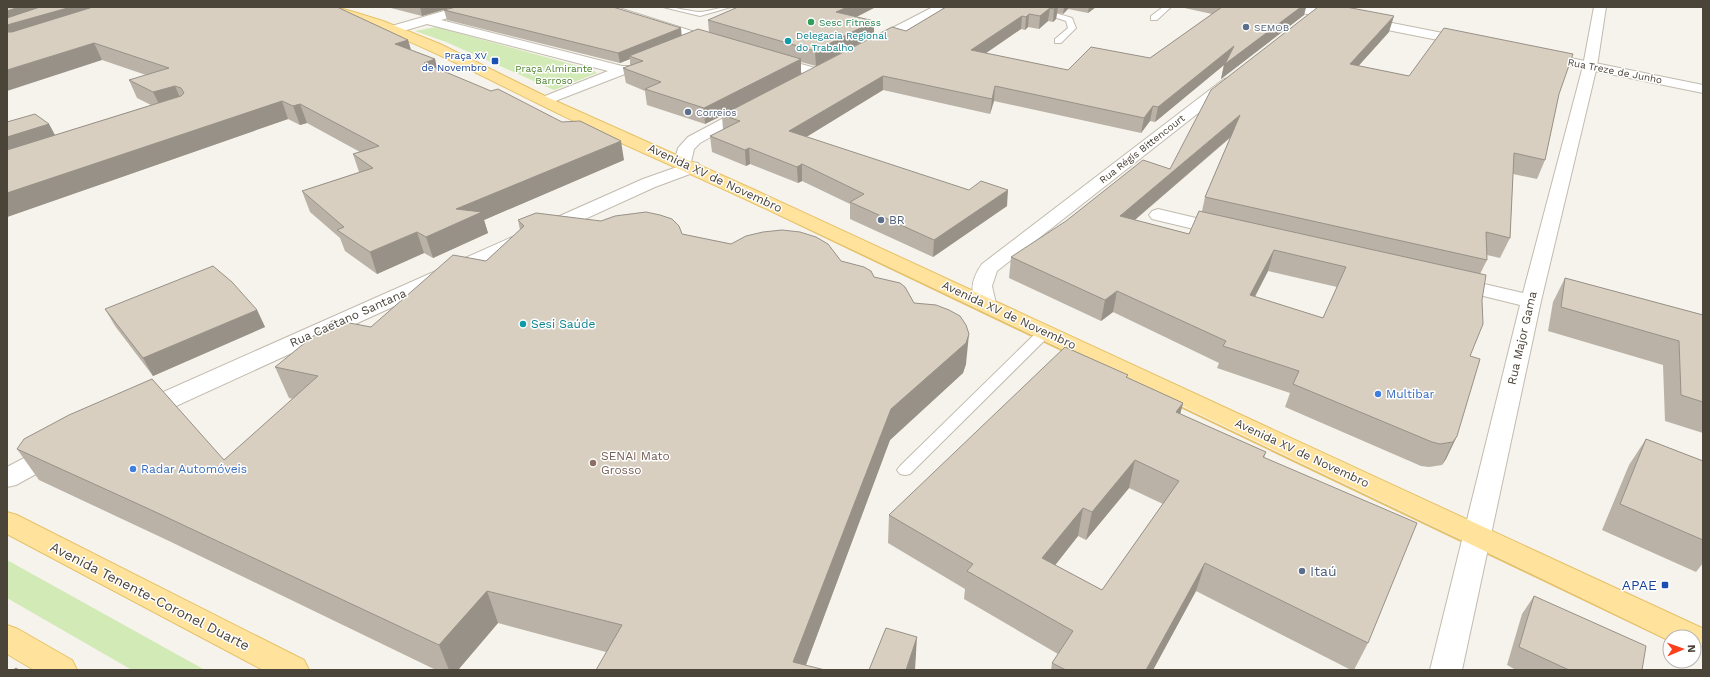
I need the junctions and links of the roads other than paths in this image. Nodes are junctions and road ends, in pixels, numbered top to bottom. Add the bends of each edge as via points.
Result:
1 (321, 7) edge
2 (471, 7) edge
3 (604, 7) edge
4 (667, 7) edge
5 (727, 7) edge
6 (942, 7) edge
7 (1003, 7) edge
8 (1167, 7) edge
9 (1292, 7) edge
10 (1600, 7) edge
11 (1322, 10) edge
12 (1154, 18) dead end
13 (426, 20) junction
14 (1300, 27) edge
15 (393, 30) junction
16 (698, 38) junction
17 (1058, 40) dead end
18 (1482, 44) edge
19 (678, 47) edge
20 (728, 47) edge
21 (859, 51) edge
22 (1528, 54) edge
23 (758, 56) edge
24 (636, 64) edge
25 (831, 66) edge
26 (1590, 66) junction
27 (622, 70) junction
28 (1244, 70) edge
29 (818, 73) junction
30 (796, 84) edge
31 (1703, 89) edge
32 (545, 101) junction
33 (761, 103) edge
34 (687, 165) junction
35 (1158, 215) dead end
36 (1242, 235) edge
37 (1440, 280) edge
38 (1531, 300) junction
39 (986, 304) junction
40 (1045, 332) junction
41 (122, 420) edge
42 (72, 443) edge
43 (906, 470) dead end
44 (7, 478) edge
45 (7, 522) edge
46 (1476, 535) junction
47 (1674, 629) edge
48 (7, 638) edge
49 (61, 670) edge
50 (293, 670) edge
51 (1446, 670) edge

1 - 15 main road, Avenida XV de Novembro
2 - 13 street
3 - 16 street
4 - 5 lane via 700,14
6 - 21 street
7 - 17 lane via 1052,14 1069,20 1072,28
8 - 12 lane
9 - 11 street
10 - 26 street, Rua Major Gama
11 - 14 street
11 - 18 street
13 - 15 street
13 - 27 street
15 - 32 main road, Avenida XV de Novembro
16 - 19 street
16 - 20 street
22 - 26 street, Rua Treze de Junho
23 - 29 street
24 - 27 street
25 - 29 street
26 - 31 street, Rua Treze de Junho
26 - 38 street, Rua Major Gama
27 - 32 street
28 - 39 street, Rua Régis Bittencourt via 989,268 983,279 982,288
29 - 30 street
32 - 34 main road, Avenida XV de Novembro
33 - 34 street via 694,140 686,148
34 - 39 main road, Avenida XV de Novembro
34 - 41 street, Rua Caetano Santana
35 - 36 street
37 - 38 street
38 - 46 street, Rua Major Gama
39 - 40 main road, Avenida XV de Novembro
40 - 43 lane
40 - 46 main road, Avenida XV de Novembro
42 - 44 street
45 - 50 main road, Avenida Tenente-Coronel Duarte
46 - 47 main road, Avenida XV de Novembro
46 - 51 street, Rua Major Gama
48 - 49 main road

